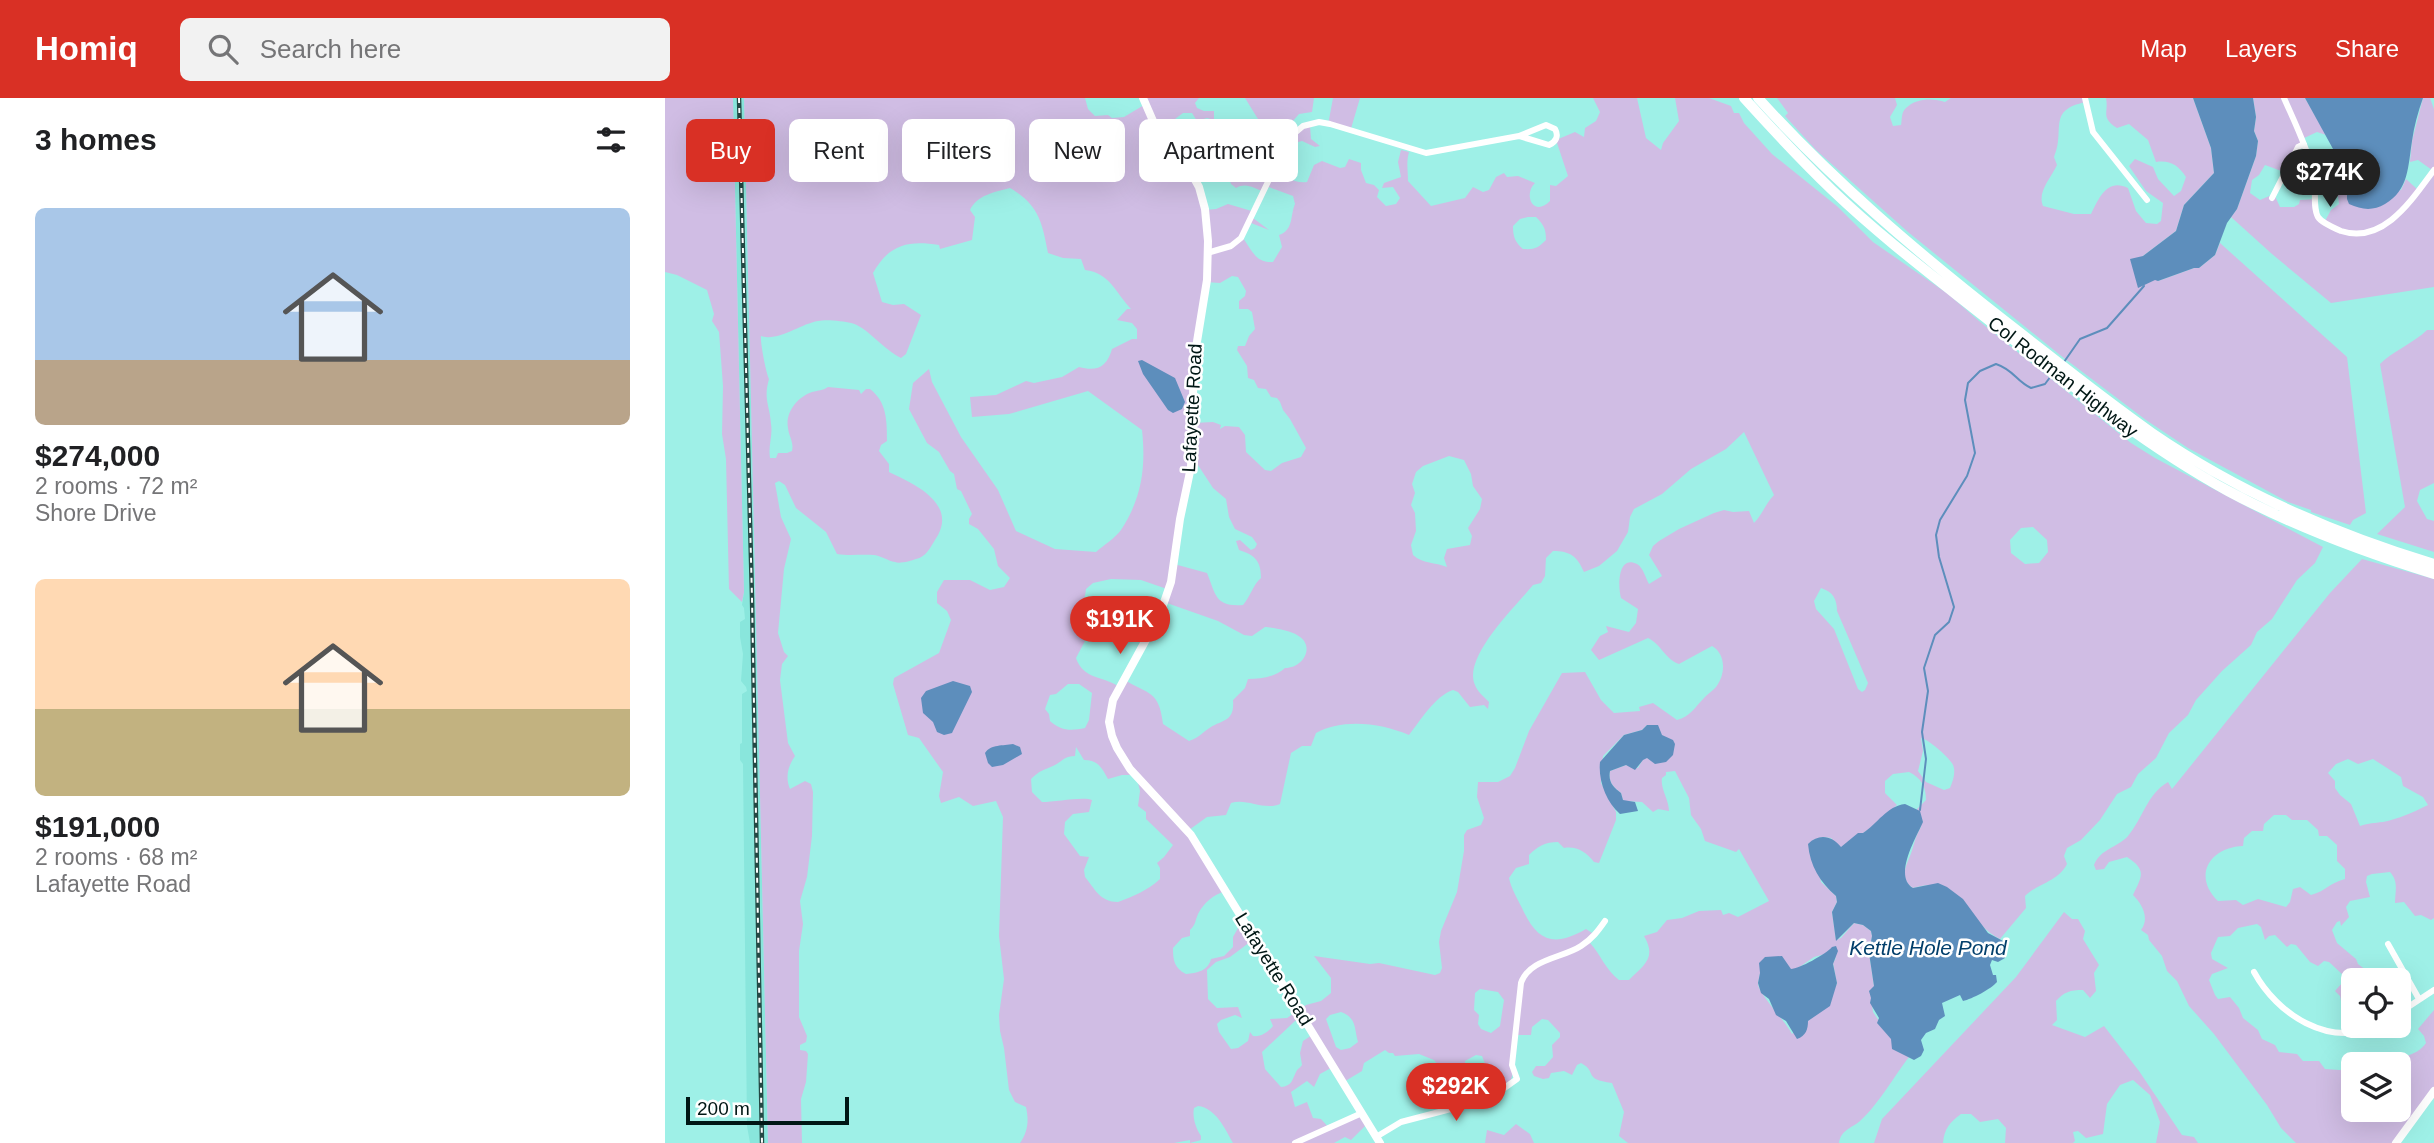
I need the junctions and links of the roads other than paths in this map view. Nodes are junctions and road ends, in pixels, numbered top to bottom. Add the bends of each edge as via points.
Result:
1 (1143, 98) edge
2 (1744, 98) edge
3 (1758, 98) edge
4 (2085, 98) edge
5 (2284, 98) edge
6 (1519, 136) junction
7 (2304, 144) junction
8 (2434, 170) edge
9 (2271, 198) dead end
10 (2147, 200) dead end
11 (1207, 253) junction
12 (2058, 369) junction
13 (2434, 564) edge
14 (2434, 574) edge
15 (1605, 921) dead end
16 (2388, 944) dead end
17 (2254, 972) dead end
18 (2434, 990) edge
19 (2419, 999) junction
20 (2411, 1005) edge
21 (2341, 1032) edge
22 (2432, 1097) edge
23 (1362, 1113) junction
24 (1378, 1140) edge
25 (1295, 1143) edge
26 (2396, 1143) edge

1 - 11 street, Lafayette Road via 1160,137 1199,187
2 - 12 highway, Col Rodman Highway via 1902,252
3 - 12 highway, Col Rodman Highway via 1814,158 1896,233
4 - 10 street via 2094,132
5 - 7 street
6 - 6 street via 1546,125 1557,135 1549,145
6 - 11 street via 1426,153 1330,124 1303,125 1283,147 1241,238
7 - 8 street via 2315,176 2317,215 2344,232 2370,231 2389,222
7 - 9 street via 2298,147
11 - 23 street, Lafayette Road via 1194,360 1191,467 1171,580 1160,614 1118,688 1109,722 1123,759 1191,835
12 - 13 highway, Col Rodman Highway via 2244,488 2385,549
12 - 14 highway, Col Rodman Highway via 2139,436 2228,491 2329,537
15 - 24 street via 1584,944 1533,967 1522,979 1512,1065 1517,1079 1489,1099 1401,1122
16 - 19 street
17 - 21 street via 2283,1008 2311,1025
18 - 19 street
19 - 20 street
22 - 26 street
23 - 24 street, Lafayette Road
23 - 25 street

